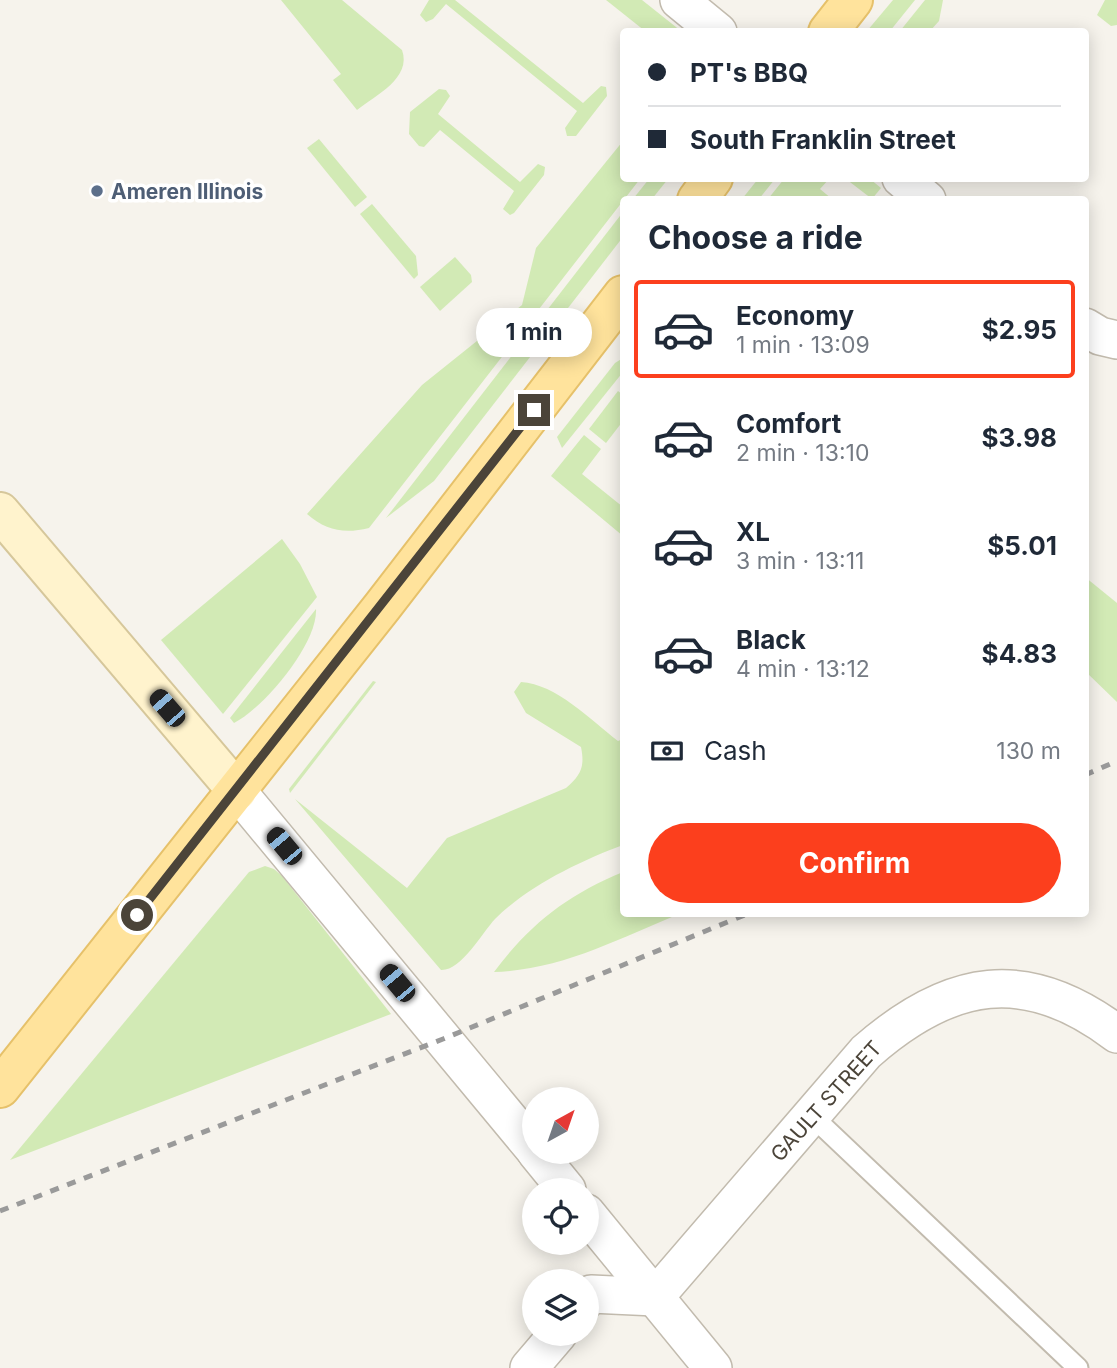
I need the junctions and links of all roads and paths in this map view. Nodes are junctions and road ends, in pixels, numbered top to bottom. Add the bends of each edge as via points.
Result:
1 (679, 0) edge
2 (853, 0) edge
3 (713, 28) edge
4 (831, 28) edge
5 (906, 182) edge
6 (922, 196) edge
7 (620, 299) edge
8 (1089, 329) edge
9 (1117, 340) edge
10 (0, 512) edge
11 (237, 791) junction
12 (1117, 1034) edge
13 (0, 1088) edge
14 (811, 1115) junction
15 (522, 1134) edge
16 (546, 1164) edge
17 (557, 1178) edge
18 (599, 1229) edge
19 (599, 1294) edge
20 (655, 1297) junction
21 (548, 1346) edge
22 (704, 1365) edge
23 (529, 1368) edge
24 (1078, 1368) edge

1 - 3 street
2 - 4 main road
5 - 6 street
7 - 11 main road
8 - 9 street
10 - 11 street
11 - 13 main road
11 - 15 street
12 - 14 street, GAULT STREET via 1056,997 1011,987 967,993 923,1009 892,1028
14 - 20 street, GAULT STREET
14 - 24 lane
16 - 17 street
18 - 20 street
19 - 20 street
20 - 22 street
21 - 23 street

